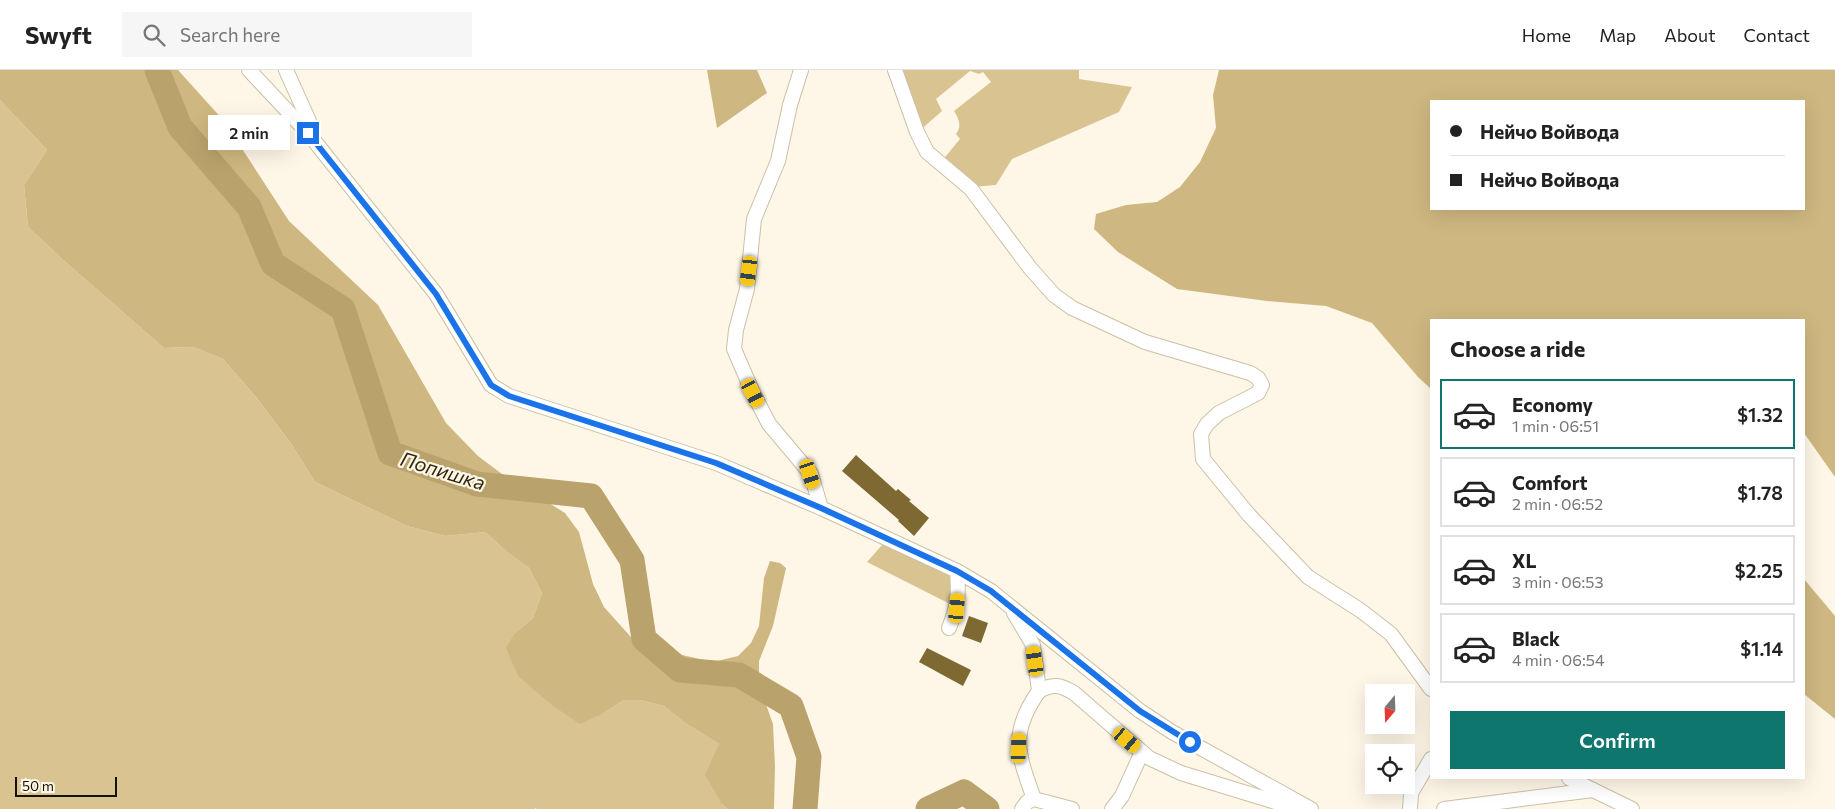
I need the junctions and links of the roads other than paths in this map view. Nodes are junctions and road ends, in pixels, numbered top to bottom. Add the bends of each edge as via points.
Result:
1 (249, 70) edge
2 (286, 70) edge
3 (801, 70) edge
4 (895, 70) edge
5 (308, 133) junction
6 (821, 508) junction
7 (957, 571) junction
8 (1009, 606) junction
9 (949, 628) dead end
10 (1430, 689) edge
11 (1039, 691) junction
12 (1142, 752) junction
13 (1430, 761) edge
14 (1571, 779) edge
15 (1593, 790) junction
16 (1034, 799) junction
17 (1022, 809) edge
18 (1072, 809) edge
19 (1112, 809) edge
20 (1306, 809) edge
21 (1311, 809) edge
22 (1410, 809) edge
23 (1444, 809) edge
24 (1632, 809) edge

1 - 5 street
2 - 5 street via 309,121
3 - 6 street via 778,162 754,219 747,289 734,349 769,424 810,474
4 - 10 street via 927,152 971,189 1054,295 1072,308 1145,342 1258,378 1262,384 1258,393 1219,413 1207,424 1201,434 1203,459 1308,577 1391,634
5 - 6 street via 436,294 491,385 509,396 716,463
6 - 7 street
7 - 8 street
7 - 9 street via 957,608
8 - 11 street via 1033,645
8 - 21 street via 1140,711
11 - 12 street via 1048,686 1064,687
11 - 16 street via 1023,718 1019,748
12 - 19 street via 1122,796
12 - 20 street via 1181,772
13 - 22 street via 1411,793
14 - 15 street
15 - 23 street
15 - 24 street
16 - 17 street
16 - 18 street

